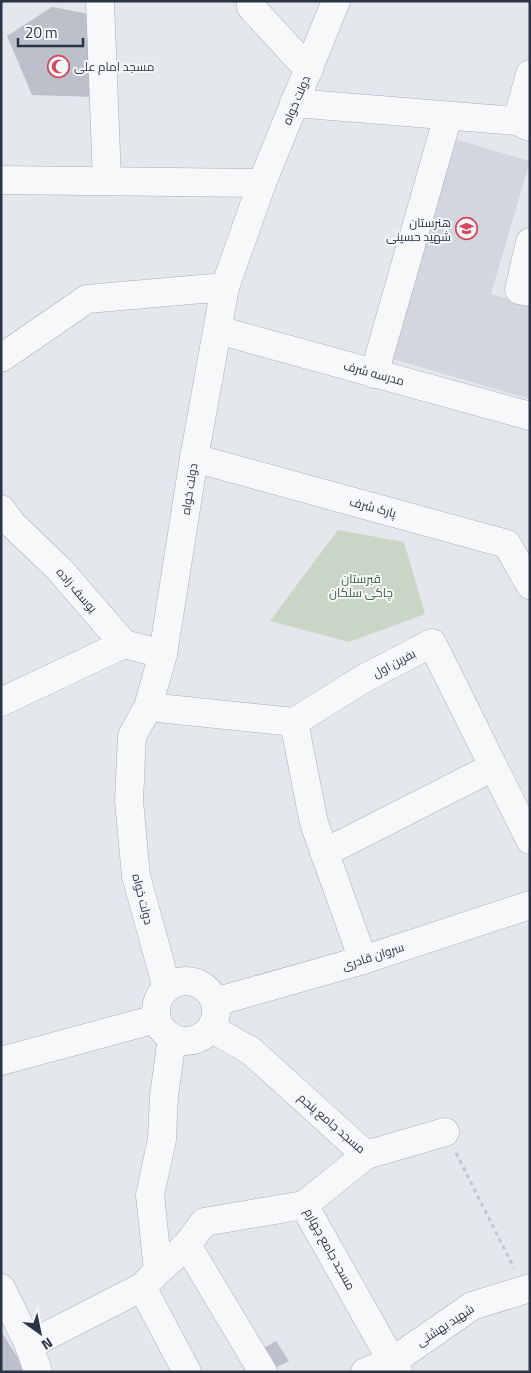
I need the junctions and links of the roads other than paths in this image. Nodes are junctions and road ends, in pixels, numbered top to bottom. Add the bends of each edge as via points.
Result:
1 (100, 1) edge
2 (251, 1) edge
3 (336, 1) edge
4 (309, 70) junction
5 (530, 74) edge
6 (294, 103) junction
7 (448, 116) junction
8 (523, 124) edge
9 (1, 180) edge
10 (107, 180) junction
11 (262, 183) junction
12 (530, 242) edge
13 (225, 287) junction
14 (530, 292) edge
15 (218, 330) junction
16 (1, 358) edge
17 (374, 374) junction
18 (530, 416) edge
19 (194, 458) junction
20 (5, 521) edge
21 (530, 585) edge
22 (124, 644) junction
23 (163, 654) junction
24 (1, 702) edge
25 (148, 707) junction
26 (294, 722) junction
27 (494, 767) junction
28 (530, 840) edge
29 (324, 853) junction
30 (530, 904) edge
31 (362, 960) junction
32 (167, 988) junction
33 (215, 1002) junction
34 (211, 1028) junction
35 (164, 1029) junction
36 (1, 1061) edge
37 (445, 1132) road end
38 (366, 1155) junction
39 (304, 1205) junction
40 (187, 1244) junction
41 (150, 1279) junction
42 (1, 1288) edge
43 (528, 1289) edge
44 (29, 1346) junction
45 (395, 1366) edge
46 (38, 1372) edge
47 (187, 1372) edge
48 (262, 1372) edge
49 (365, 1372) edge

1 - 10 street
2 - 4 street via 251,7
3 - 4 street, دولت خواه
4 - 6 street, دولت خواه
5 - 8 street
6 - 7 street
6 - 11 street, دولت خواه
7 - 8 street
7 - 17 street
9 - 10 street
10 - 11 street
11 - 13 street, دولت خواه
12 - 14 street via 519,290
13 - 15 street, دولت خواه
13 - 16 street via 87,298
15 - 17 street, مدرسه شرف
15 - 19 street, دولت خواه
17 - 18 street, مدرسه شرف
19 - 21 street, پارک شرف via 507,544
19 - 23 street, دولت خواه
20 - 22 street, یوسف زاده via 59,569
22 - 23 street
22 - 24 street
23 - 25 street, دولت خواه
25 - 26 street
25 - 32 street, دولت خواه via 132,736 129,801 136,876
26 - 27 street, بفرین اول via 363,679 432,643
26 - 29 street via 314,823
27 - 28 street, بفرین اول
27 - 29 street
29 - 31 street
30 - 31 street, سروان قادری
31 - 33 street, سروان قادری
32 - 33 street via 175,983 195,982 204,986
32 - 35 street via 157,1002
33 - 34 street via 215,1020
34 - 35 street via 197,1040 180,1041
34 - 38 street, مسجد جامع پنجم via 251,1051
35 - 36 street
35 - 41 street via 162,1139 150,1195
37 - 38 street, مسجد جامع پنجم
38 - 39 street, مسجد جامع چهارم
39 - 40 street via 204,1222
39 - 45 street, مسجد جامع چهارم
40 - 41 street
40 - 48 street
41 - 44 street
41 - 47 street
42 - 44 street
43 - 45 street, شهید بهشتی via 472,1306
44 - 46 street
45 - 49 street, شهید بهشتی

